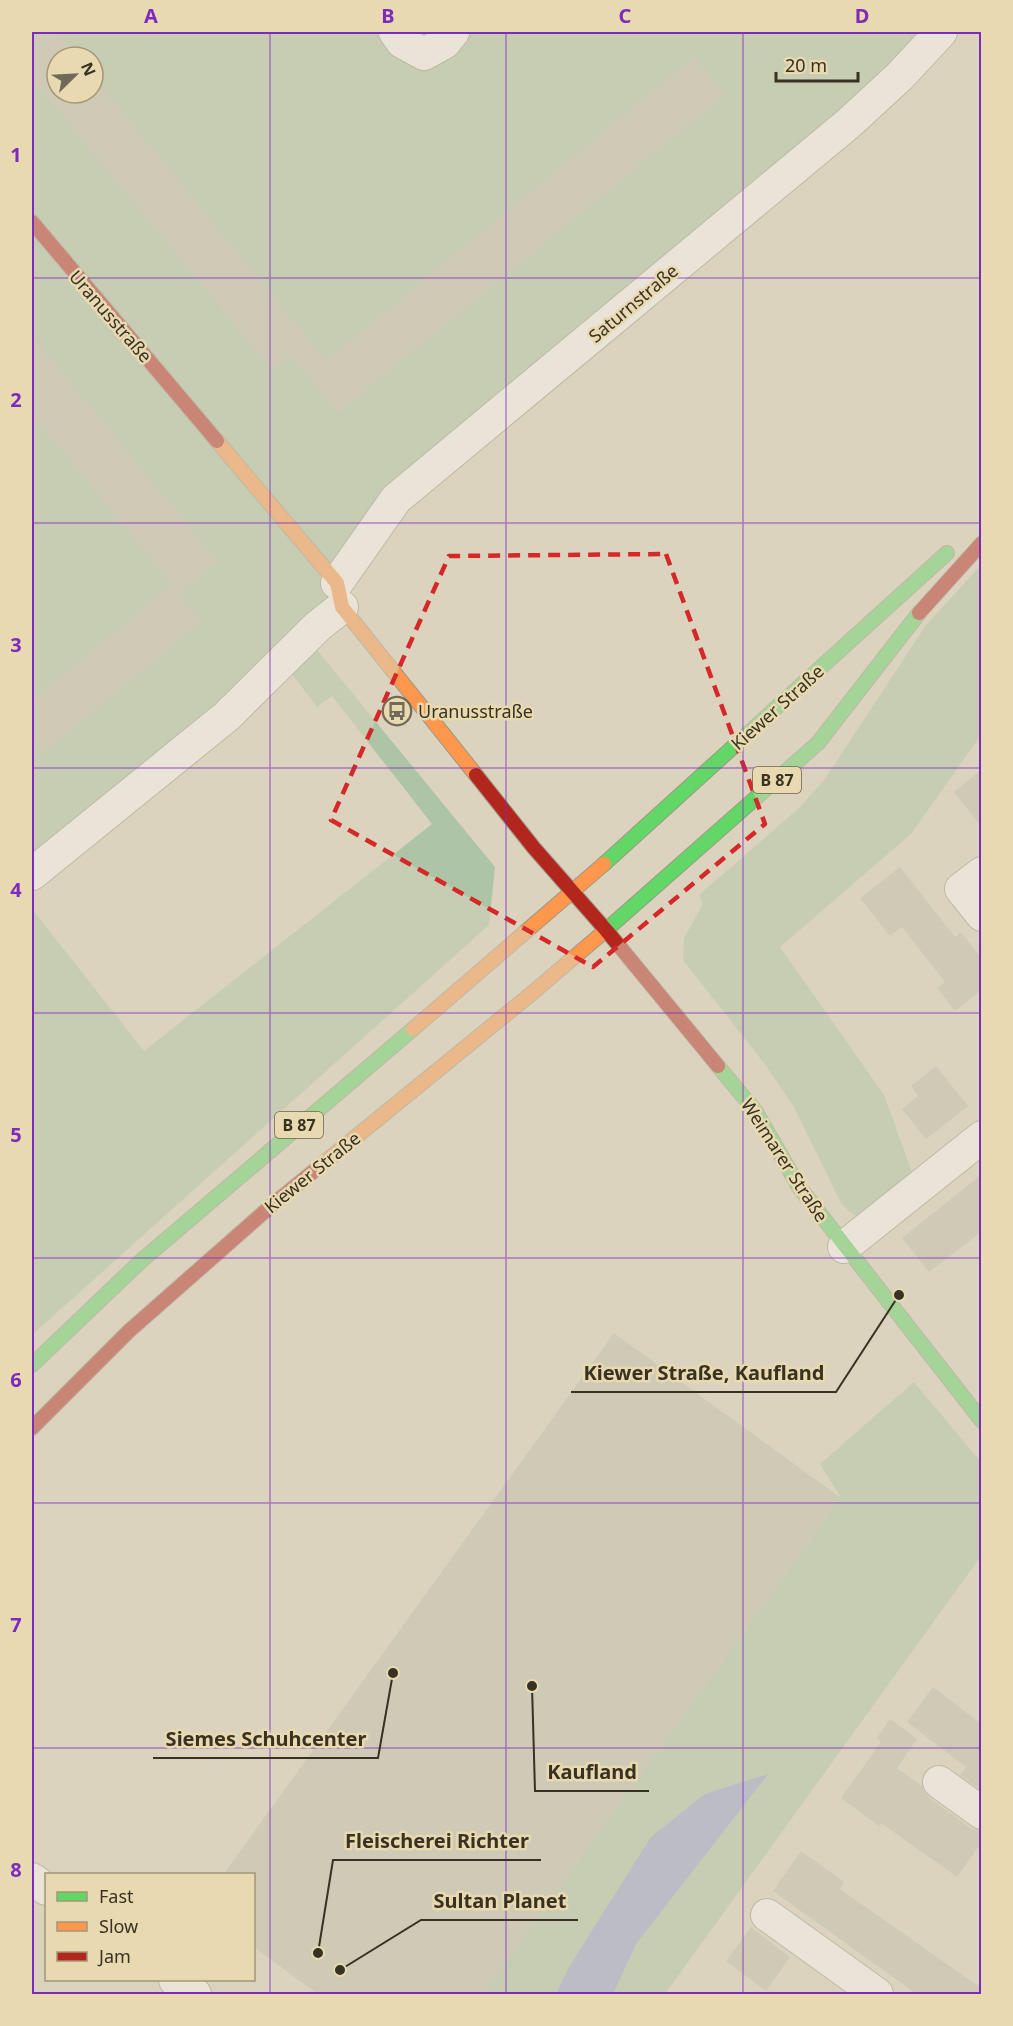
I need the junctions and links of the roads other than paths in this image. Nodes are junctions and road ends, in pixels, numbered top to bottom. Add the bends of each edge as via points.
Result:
1 (394, 32) edge
2 (453, 32) edge
3 (941, 32) edge
4 (32, 222) edge
5 (981, 543) edge
6 (956, 545) dead end
7 (339, 595) junction
8 (981, 873) edge
9 (32, 874) edge
10 (573, 892) junction
11 (981, 915) edge
12 (606, 930) junction
13 (981, 1137) edge
14 (844, 1247) junction
15 (32, 1365) edge
16 (981, 1421) edge
17 (32, 1428) edge
18 (939, 1782) dead end
19 (981, 1813) edge
20 (32, 1879) edge
21 (45, 1888) edge
22 (767, 1915) dead end
23 (176, 1981) edge
24 (195, 1995) edge
25 (878, 1995) edge

1 - 2 street via 402,42 424,54 444,43
3 - 7 street, Saturnstraße via 849,123 396,500
4 - 7 main road, Uranusstraße
5 - 12 main road, Kiewer Straße / B 87 via 930,599 818,743
6 - 10 main road, Kiewer Straße / B 87
7 - 9 street via 318,626 227,716
7 - 10 main road, Uranusstraße via 534,848
8 - 11 street via 961,889
10 - 12 main road
10 - 15 main road, Kiewer Straße / B 87 via 141,1261
12 - 14 main road, Weimarer Straße via 756,1112 799,1187
12 - 17 main road, Kiewer Straße / B 87 via 271,1206 129,1330
13 - 14 street
14 - 16 main road, Weimarer Straße
18 - 19 street
20 - 21 street
22 - 25 street
23 - 24 street

